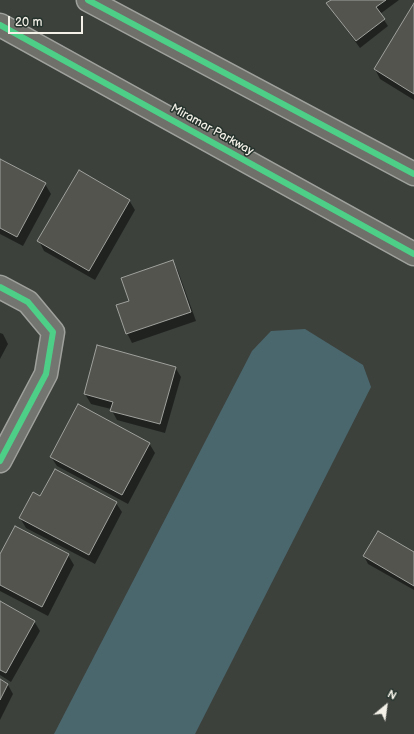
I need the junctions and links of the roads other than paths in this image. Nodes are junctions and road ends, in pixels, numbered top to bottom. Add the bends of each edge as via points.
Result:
1 (88, 0) edge
2 (0, 25) edge
3 (414, 174) edge
4 (414, 254) edge
5 (0, 287) edge
6 (0, 461) edge

1 - 3 main road
2 - 4 main road, Miramar Parkway
5 - 6 street via 28,302 53,332 46,374

